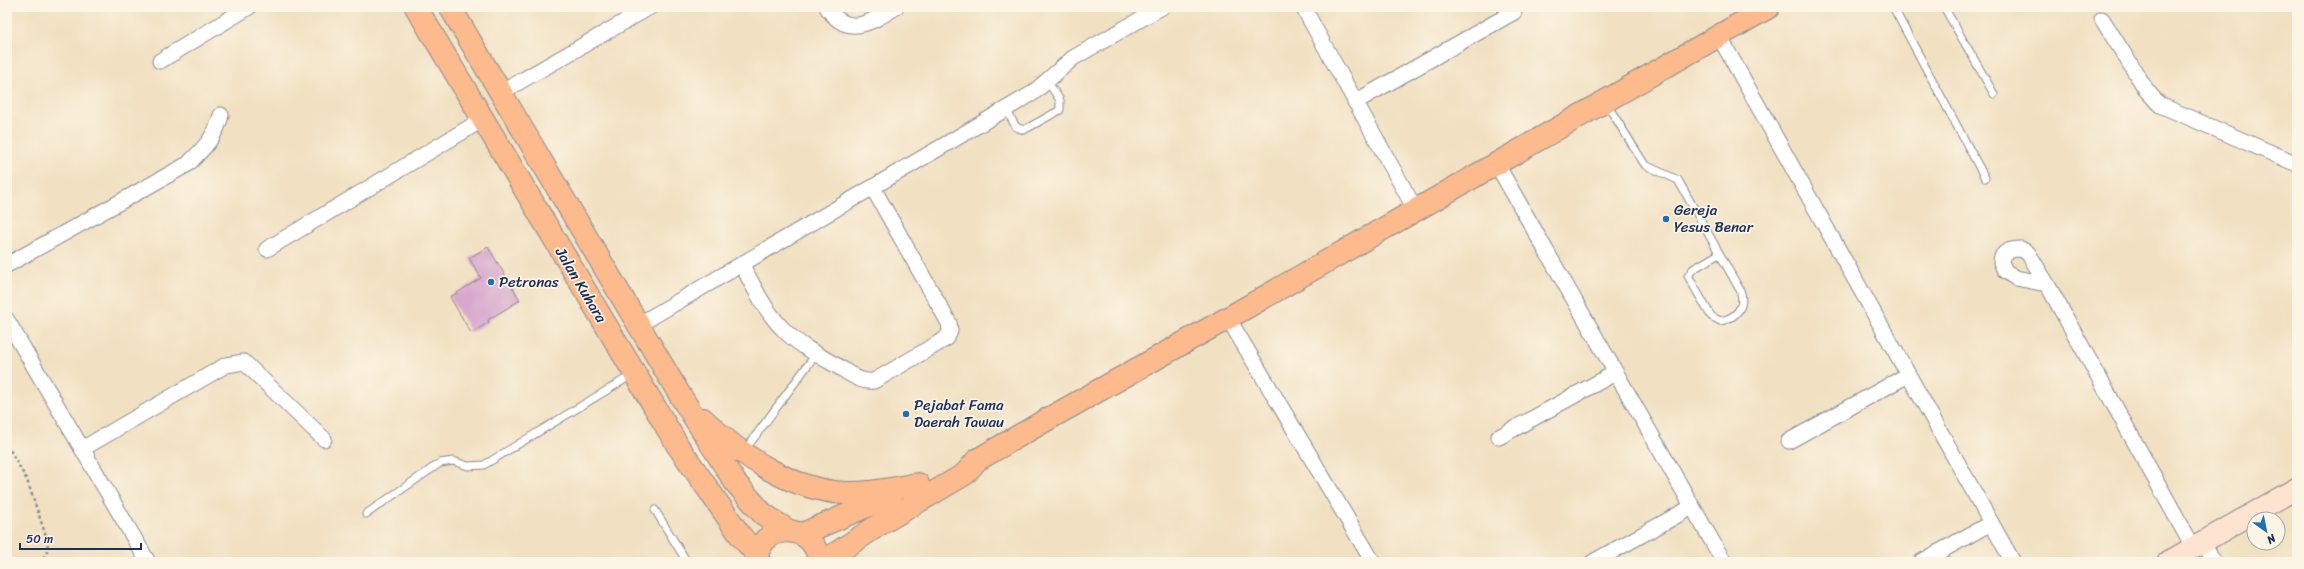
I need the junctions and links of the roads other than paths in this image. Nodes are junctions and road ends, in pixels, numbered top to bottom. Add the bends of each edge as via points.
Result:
1 (249, 7) edge
2 (416, 7) edge
3 (450, 7) edge
4 (650, 7) edge
5 (827, 7) edge
6 (896, 7) edge
7 (1162, 7) edge
8 (1302, 7) edge
9 (1769, 7) edge
10 (1893, 7) edge
11 (1944, 7) edge
12 (1514, 12) dead end
13 (2102, 19) dead end
14 (1719, 36) junction
15 (160, 61) dead end
16 (1047, 81) junction
17 (500, 93) junction
18 (1994, 94) dead end
19 (1604, 101) junction
20 (1355, 102) junction
21 (1006, 109) junction
22 (221, 115) dead end
23 (482, 120) junction
24 (1496, 163) junction
25 (2297, 164) edge
26 (1985, 178) dead end
27 (873, 188) junction
28 (1416, 209) junction
29 (267, 249) dead end
30 (1719, 254) junction
31 (7, 265) edge
32 (742, 265) junction
33 (2047, 284) dead end
34 (1228, 318) junction
35 (7, 320) edge
36 (638, 325) junction
37 (816, 354) junction
38 (1615, 373) junction
39 (634, 374) junction
40 (1908, 375) junction
41 (680, 396) junction
42 (1499, 438) dead end
43 (324, 439) dead end
44 (1789, 441) dead end
45 (82, 448) junction
46 (743, 453) junction
47 (977, 460) junction
48 (918, 484) junction
49 (2297, 488) edge
50 (1692, 507) junction
51 (655, 510) dead end
52 (366, 514) dead end
53 (1991, 523) junction
54 (796, 532) junction
55 (2198, 544) junction
56 (757, 560) edge
57 (148, 562) edge
58 (687, 562) edge
59 (819, 562) edge
60 (823, 562) edge
61 (1373, 562) edge
62 (1593, 562) edge
63 (1724, 562) edge
64 (1921, 562) edge
65 (2013, 562) edge
66 (2168, 562) edge
67 (2214, 562) edge

1 - 15 street
2 - 23 main road, Jalan Kuhara
3 - 17 main road, Jalan Kuhara
4 - 17 street
5 - 6 street via 833,16 847,25 864,25
7 - 16 street via 1073,58
8 - 20 street
9 - 14 main road
10 - 26 lane
11 - 18 lane
12 - 20 street
13 - 25 street via 2147,91 2160,105
14 - 19 main road
14 - 40 street
16 - 21 street via 1033,93
16 - 21 lane via 1060,100 1060,110 1024,130 1016,127
17 - 36 main road, Jalan Kuhara
19 - 24 main road
19 - 30 lane via 1645,165 1678,180
20 - 28 street
21 - 27 street
22 - 31 street via 218,128 207,145 188,164
23 - 29 street
23 - 39 main road, Jalan Kuhara
24 - 28 main road
24 - 38 street
27 - 32 street
27 - 37 street via 949,323 950,331 947,338 874,381 866,383
28 - 34 main road
30 - 30 lane via 1742,296 1742,304 1738,312 1726,320 1716,321 1688,276 1693,269
32 - 36 street
32 - 37 street via 768,312 784,330
33 - 55 street
34 - 47 main road
34 - 61 street
35 - 45 street
36 - 41 main road, Jalan Kuhara
37 - 46 lane
38 - 42 street
38 - 50 street
39 - 52 lane via 484,465 468,466 453,461 440,463
39 - 56 main road, Jalan Kuhara via 682,452
40 - 44 street
40 - 53 street
41 - 46 main road
41 - 54 main road, Jalan Kuhara via 735,482 753,505 773,522
43 - 45 street via 244,362 226,365
45 - 57 street
46 - 48 main road via 759,464 800,483 844,493
47 - 48 main road via 958,463
47 - 60 main road via 965,474 877,526
48 - 54 main road
49 - 55 street
50 - 62 street
50 - 63 street
51 - 58 lane
53 - 64 street
53 - 65 street
54 - 56 main road via 778,532 769,538 762,546
54 - 59 main road, Jalan Kuhara via 812,541 818,552
55 - 66 street
55 - 67 street

